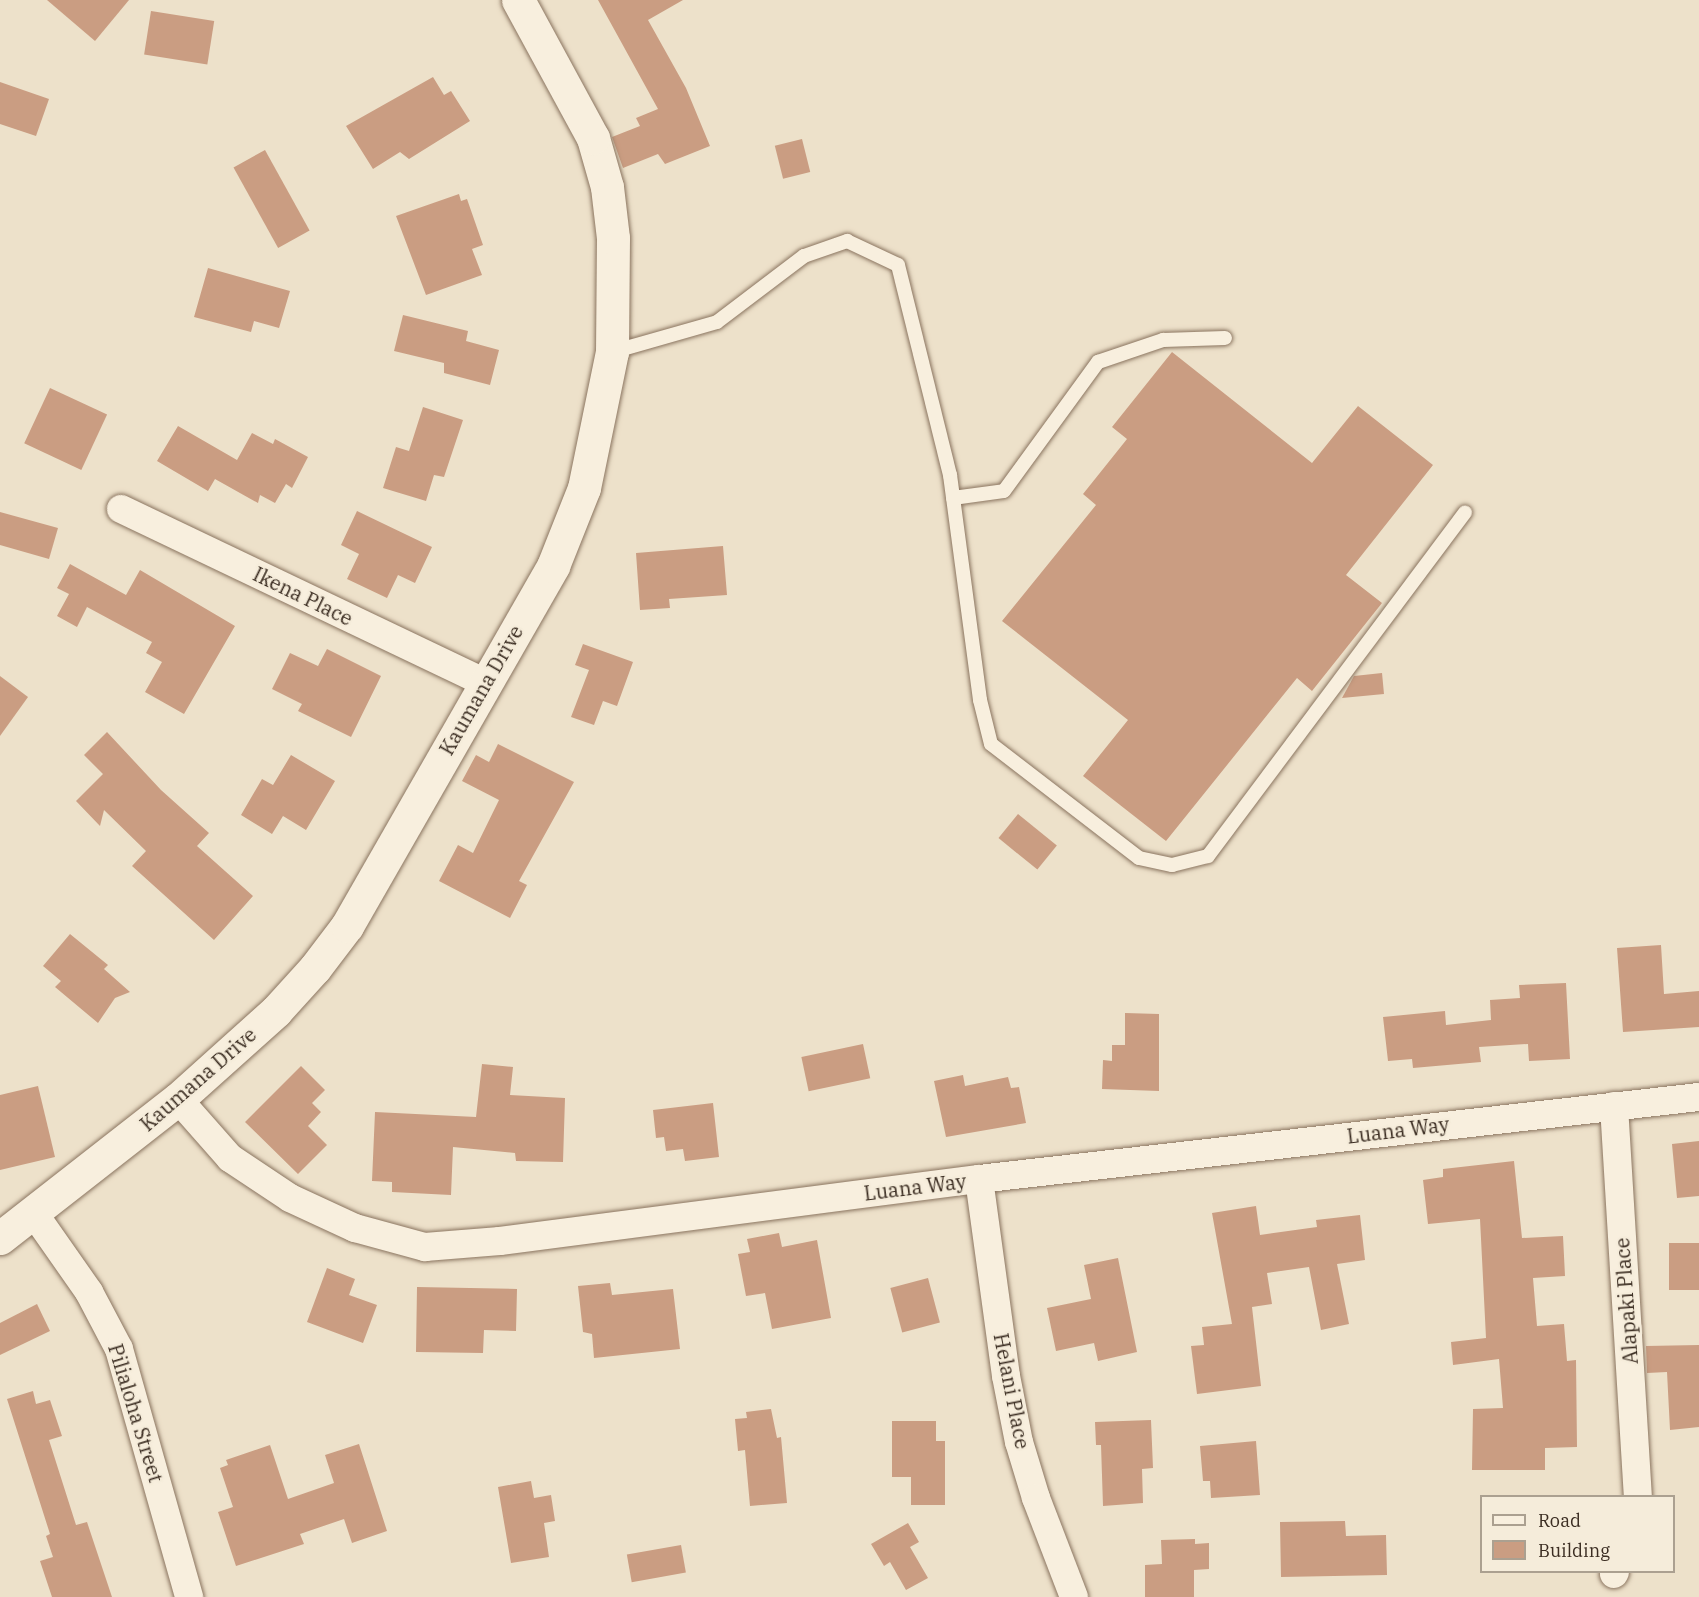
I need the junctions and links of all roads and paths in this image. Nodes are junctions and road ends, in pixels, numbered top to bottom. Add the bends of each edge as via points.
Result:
1 (518, 0) edge
2 (1225, 338) dead end
3 (612, 352) junction
4 (953, 498) junction
5 (121, 509) dead end
6 (1465, 513) dead end
7 (484, 682) junction
8 (1699, 1097) edge
9 (178, 1099) junction
10 (1614, 1106) junction
11 (979, 1179) junction
12 (33, 1212) junction
13 (0, 1238) edge
14 (1638, 1495) edge
15 (189, 1597) edge
16 (1074, 1597) edge

1 - 3 street, Kaumana Drive via 589,129 608,187 614,238
2 - 4 lane via 1163,340 1098,362 1004,491
3 - 4 lane via 717,322 804,256 847,241 898,265
3 - 7 street, Kaumana Drive via 584,488 553,566
4 - 6 lane via 980,700 991,744 1139,858 1172,865 1208,856
5 - 7 street, Ikena Place
7 - 9 street, Kaumana Drive via 347,926 276,1011
8 - 10 street, Luana Way
9 - 11 street, Luana Way via 230,1158 290,1198 355,1228 425,1247 501,1241
9 - 12 street, Kaumana Drive
10 - 11 street, Luana Way
10 - 14 street, Alapaki Place
11 - 16 street, Helani Place via 1019,1442
12 - 13 street, Kaumana Drive
12 - 15 street, Pilialoha Street via 89,1292 119,1349

